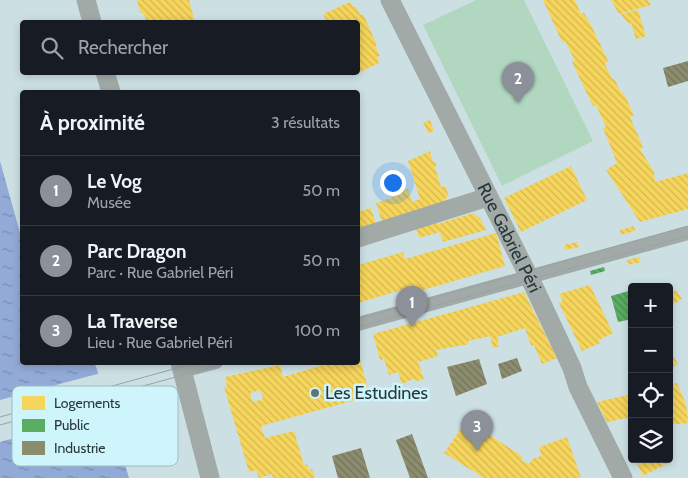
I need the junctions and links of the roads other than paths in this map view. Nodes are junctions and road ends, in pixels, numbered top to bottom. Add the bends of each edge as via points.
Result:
1 (86, 0) edge
2 (390, 0) edge
3 (91, 20) edge
4 (106, 75) edge
5 (110, 90) edge
6 (488, 197) junction
7 (688, 232) edge
8 (360, 237) edge
9 (528, 277) junction
10 (360, 323) edge
11 (195, 365) edge
12 (181, 367) edge
13 (210, 478) edge
14 (623, 478) edge

1 - 3 street
2 - 6 street, Rue Gabriel Péri
4 - 5 street
6 - 8 street
6 - 9 street, Rue Gabriel Péri
7 - 9 street
9 - 10 street
9 - 14 street, Rue Gabriel Péri
11 - 12 street
12 - 13 street

